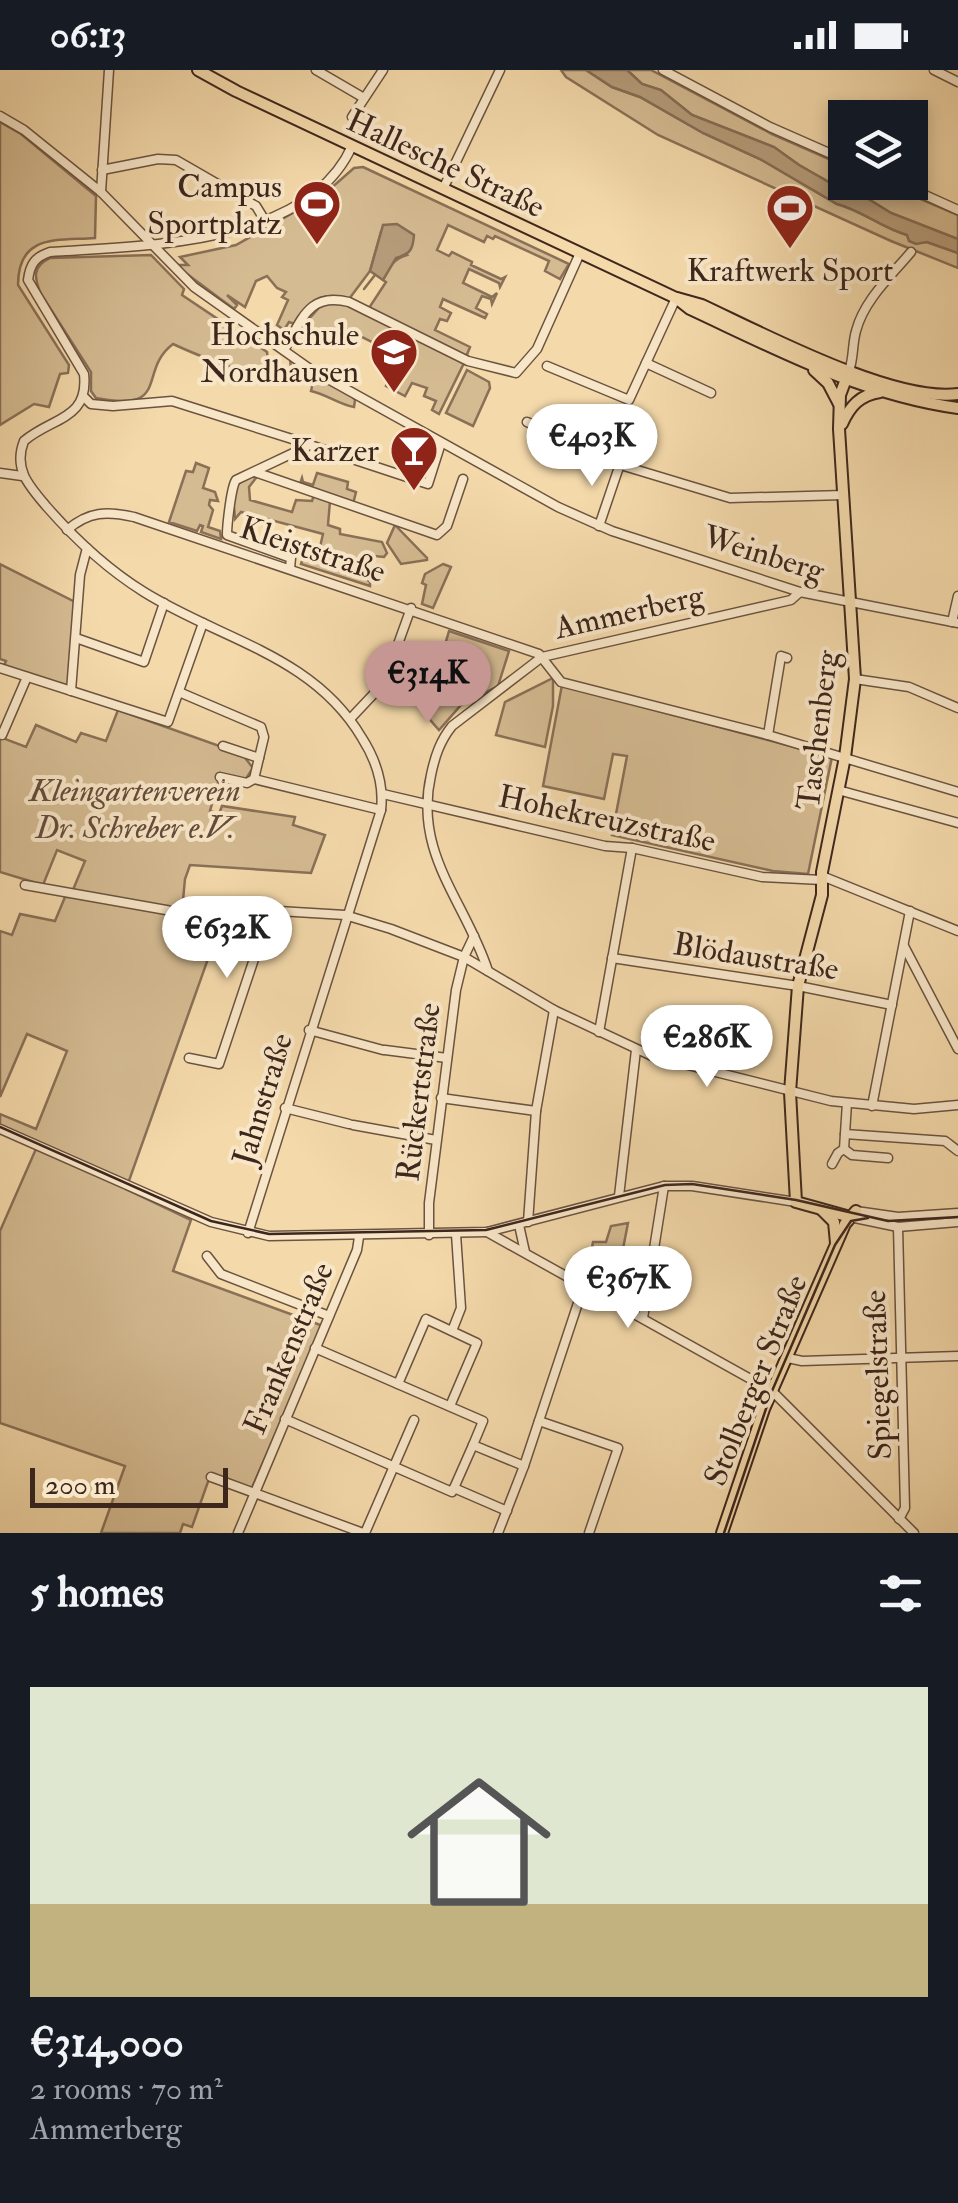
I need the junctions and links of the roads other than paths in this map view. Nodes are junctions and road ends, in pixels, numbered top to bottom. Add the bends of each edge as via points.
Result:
1 (109, 70) edge
2 (198, 70) edge
3 (316, 70) edge
4 (383, 70) edge
5 (500, 70) edge
6 (664, 70) edge
7 (934, 70) edge
8 (958, 82) edge
9 (364, 98) junction
10 (0, 116) edge
11 (352, 117) dead end
12 (352, 146) junction
13 (828, 153) edge
14 (102, 170) junction
15 (443, 189) junction
16 (101, 192) junction
17 (928, 196) edge
18 (958, 210) edge
19 (264, 219) junction
20 (150, 243) junction
21 (911, 252) dead end
22 (580, 253) junction
23 (676, 298) junction
24 (284, 350) junction
25 (806, 363) junction
26 (646, 364) junction
27 (547, 366) dead end
28 (848, 375) junction
29 (885, 391) junction
30 (710, 394) dead end
31 (958, 394) edge
32 (87, 400) junction
33 (839, 405) junction
34 (958, 408) edge
35 (528, 422) dead end
36 (839, 429) junction
37 (292, 439) dead end
38 (441, 443) junction
39 (620, 464) junction
40 (255, 472) junction
41 (0, 473) edge
42 (22, 476) junction
43 (463, 479) dead end
44 (844, 495) junction
45 (599, 526) junction
46 (67, 530) junction
47 (87, 548) junction
48 (290, 568) junction
49 (800, 592) junction
50 (958, 596) edge
51 (164, 604) junction
52 (852, 604) junction
53 (411, 608) junction
54 (203, 623) junction
55 (955, 623) edge
56 (76, 638) junction
57 (542, 657) junction
58 (787, 658) dead end
59 (0, 668) edge
60 (27, 677) junction
61 (854, 679) junction
62 (71, 691) junction
63 (179, 692) junction
64 (958, 708) edge
65 (351, 718) junction
66 (2, 735) edge
67 (768, 735) junction
68 (224, 746) dead end
69 (845, 757) junction
70 (259, 758) junction
71 (220, 776) dead end
72 (254, 779) junction
73 (838, 790) junction
74 (958, 792) edge
75 (383, 794) junction
76 (425, 804) junction
77 (380, 810) junction
78 (958, 824) edge
79 (632, 848) junction
80 (822, 878) junction
81 (24, 886) dead end
82 (270, 911) junction
83 (910, 911) junction
84 (345, 915) junction
85 (958, 931) edge
86 (474, 936) junction
87 (904, 946) junction
88 (464, 957) junction
89 (612, 958) junction
90 (488, 972) junction
91 (798, 986) junction
92 (892, 1005) junction
93 (554, 1010) junction
94 (309, 1030) junction
95 (599, 1032) junction
96 (958, 1048) edge
97 (636, 1050) junction
98 (189, 1058) dead end
99 (446, 1058) junction
100 (790, 1092) junction
101 (441, 1098) junction
102 (847, 1103) junction
103 (958, 1104) edge
104 (872, 1106) junction
105 (285, 1108) junction
106 (536, 1112) junction
107 (0, 1129) edge
108 (845, 1134) junction
109 (436, 1140) junction
110 (844, 1150) junction
111 (958, 1151) edge
112 (888, 1158) dead end
113 (832, 1164) dead end
114 (664, 1186) junction
115 (619, 1196) junction
116 (796, 1202) junction
117 (817, 1206) junction
118 (958, 1213) edge
119 (853, 1214) junction
120 (958, 1222) edge
121 (523, 1224) junction
122 (898, 1227) junction
123 (487, 1232) junction
124 (248, 1233) junction
125 (456, 1234) junction
126 (430, 1235) junction
127 (359, 1237) junction
128 (836, 1247) junction
129 (526, 1252) junction
130 (207, 1256) dead end
131 (584, 1285) junction
132 (329, 1316) junction
133 (644, 1318) junction
134 (452, 1331) junction
135 (316, 1348) junction
136 (958, 1356) edge
137 (788, 1358) junction
138 (902, 1358) junction
139 (398, 1384) junction
140 (772, 1392) junction
141 (450, 1406) junction
142 (285, 1420) junction
143 (414, 1420) dead end
144 (540, 1421) junction
145 (473, 1444) junction
146 (524, 1466) junction
147 (392, 1467) junction
148 (211, 1477) dead end
149 (454, 1488) junction
150 (254, 1492) junction
151 (507, 1511) junction
152 (899, 1519) junction
153 (238, 1533) edge
154 (364, 1533) edge
155 (498, 1533) edge
156 (589, 1533) edge
157 (722, 1533) edge
158 (914, 1533) edge

1 - 14 street
2 - 12 main road, Hallesche Straße
3 - 9 street
4 - 9 street
5 - 15 street
6 - 13 street
7 - 8 street
9 - 11 street
10 - 16 street, Weinberg
12 - 15 main road, Hallesche Straße
12 - 19 street via 324,185
14 - 16 street
14 - 19 street via 176,160 256,206
15 - 22 main road, Hallesche Straße
16 - 20 street, Weinberg
17 - 18 street
19 - 20 street via 195,240
20 - 24 street, Weinberg via 194,287
20 - 32 street via 50,252 30,267 28,280 84,374
21 - 28 street via 866,307
22 - 23 main road, Hallesche Straße
22 - 24 street via 537,349 516,373 472,363 336,299 310,308
23 - 25 main road, Hallesche Straße
23 - 26 street
23 - 28 main road, Hallesche Straße
24 - 38 street, Weinberg
25 - 28 main road, Hallesche Straße
25 - 33 main road
26 - 27 street via 629,400
26 - 30 street
28 - 29 main road, Hallesche Straße
28 - 31 main road, Hallesche Straße
28 - 33 main road, Taschenberg
29 - 34 main road, Hallesche Straße
29 - 36 main road via 854,404
32 - 37 street via 113,406 172,402
32 - 42 street via 24,441
33 - 36 main road, Taschenberg
35 - 39 street
36 - 44 main road, Taschenberg
38 - 40 street via 428,484 310,446
38 - 45 street, Weinberg
39 - 44 street via 730,498
39 - 45 street
40 - 43 street via 437,534 447,526
40 - 48 street via 233,483 226,535 291,558
41 - 42 street
42 - 46 street
44 - 52 main road, Taschenberg
45 - 49 street, Weinberg
46 - 47 street
46 - 48 street, Kleiststraße via 84,516 115,512
47 - 51 street
47 - 56 street
48 - 53 street, Kleiststraße
49 - 52 street, Weinberg
49 - 57 street, Ammerberg via 791,600
50 - 55 street
51 - 54 street
51 - 56 street via 144,662
52 - 55 street, Weinberg
52 - 61 main road, Taschenberg
53 - 57 street, Kleiststraße
53 - 65 street via 384,683
54 - 63 street
54 - 65 street via 285,661
56 - 62 street
57 - 67 street, Kleiststraße via 561,682
57 - 76 street, Ammerberg via 452,726 437,750
58 - 67 street via 780,656
59 - 60 street
60 - 62 street
60 - 66 street
61 - 64 street via 910,687
61 - 69 main road, Taschenberg
62 - 63 street via 168,722
63 - 70 street via 261,727
65 - 75 street
67 - 69 street, Kleiststraße
68 - 70 street
69 - 73 main road, Taschenberg
69 - 74 street, Kleiststraße
70 - 72 street
71 - 72 street
72 - 77 street
73 - 78 street
73 - 80 main road, Taschenberg
75 - 76 street, Hohekreuzstraße
75 - 77 street, Jahnstraße
76 - 79 street, Hohekreuzstraße
76 - 86 street via 433,851
77 - 84 street, Jahnstraße
79 - 80 street, Hohekreuzstraße via 762,877
79 - 89 street
80 - 83 street, Hohekreuzstraße
80 - 91 main road, Taschenberg
81 - 82 street via 184,913 195,906
82 - 84 street
82 - 98 street via 219,1064
83 - 85 street, Hohekreuzstraße
83 - 87 street
84 - 88 street
84 - 94 street, Jahnstraße
86 - 88 street, Rückertstraße
86 - 90 street
87 - 92 street
87 - 96 street
88 - 90 street
88 - 99 street, Rückertstraße
89 - 91 street, Blödaustraße
89 - 95 street
90 - 93 street
91 - 92 street, Blödaustraße
91 - 100 main road, Taschenberg
92 - 104 street
93 - 95 street
93 - 106 street
94 - 99 street
94 - 105 street, Jahnstraße
95 - 97 street
97 - 100 street
97 - 115 street
99 - 101 street, Rückertstraße
100 - 102 street
100 - 116 main road, Taschenberg
101 - 106 street
101 - 109 street, Rückertstraße
102 - 104 street
102 - 108 street
103 - 104 street
105 - 109 street
105 - 124 street, Jahnstraße
106 - 121 street
107 - 124 street
108 - 110 street
108 - 111 street via 945,1142
109 - 126 street, Rückertstraße
110 - 112 street
110 - 113 street
114 - 115 street
114 - 116 street
114 - 133 street
115 - 121 street
116 - 117 main road
117 - 119 main road
117 - 128 main road, Stolberger Straße via 834,1222
118 - 119 street
119 - 122 street
119 - 128 main road, Stolberger Straße
120 - 122 street
121 - 123 street
121 - 129 street
122 - 138 street, Spiegelstraße
123 - 125 street
123 - 129 street
124 - 127 street
125 - 126 street
125 - 134 street via 462,1308
126 - 127 street
127 - 132 street, Frankenstraße
128 - 137 main road, Stolberger Straße
129 - 131 street
130 - 132 street via 220,1274
131 - 133 street
131 - 144 street
132 - 135 street, Frankenstraße
133 - 140 street
134 - 139 street via 426,1320
134 - 141 street via 477,1343
135 - 139 street
135 - 142 street, Frankenstraße
136 - 138 street
137 - 138 street
137 - 140 main road, Stolberger Straße
138 - 152 street, Spiegelstraße via 906,1508
139 - 141 street
140 - 152 street
140 - 157 main road, Stolberger Straße
141 - 145 street via 483,1421
142 - 147 street
142 - 150 street, Frankenstraße
143 - 147 street
144 - 146 street
144 - 156 street via 618,1448
145 - 146 street
145 - 149 street
146 - 151 street
147 - 149 street
147 - 154 street
148 - 150 street
149 - 151 street
150 - 153 street, Frankenstraße
150 - 154 street
151 - 155 street
152 - 158 street

